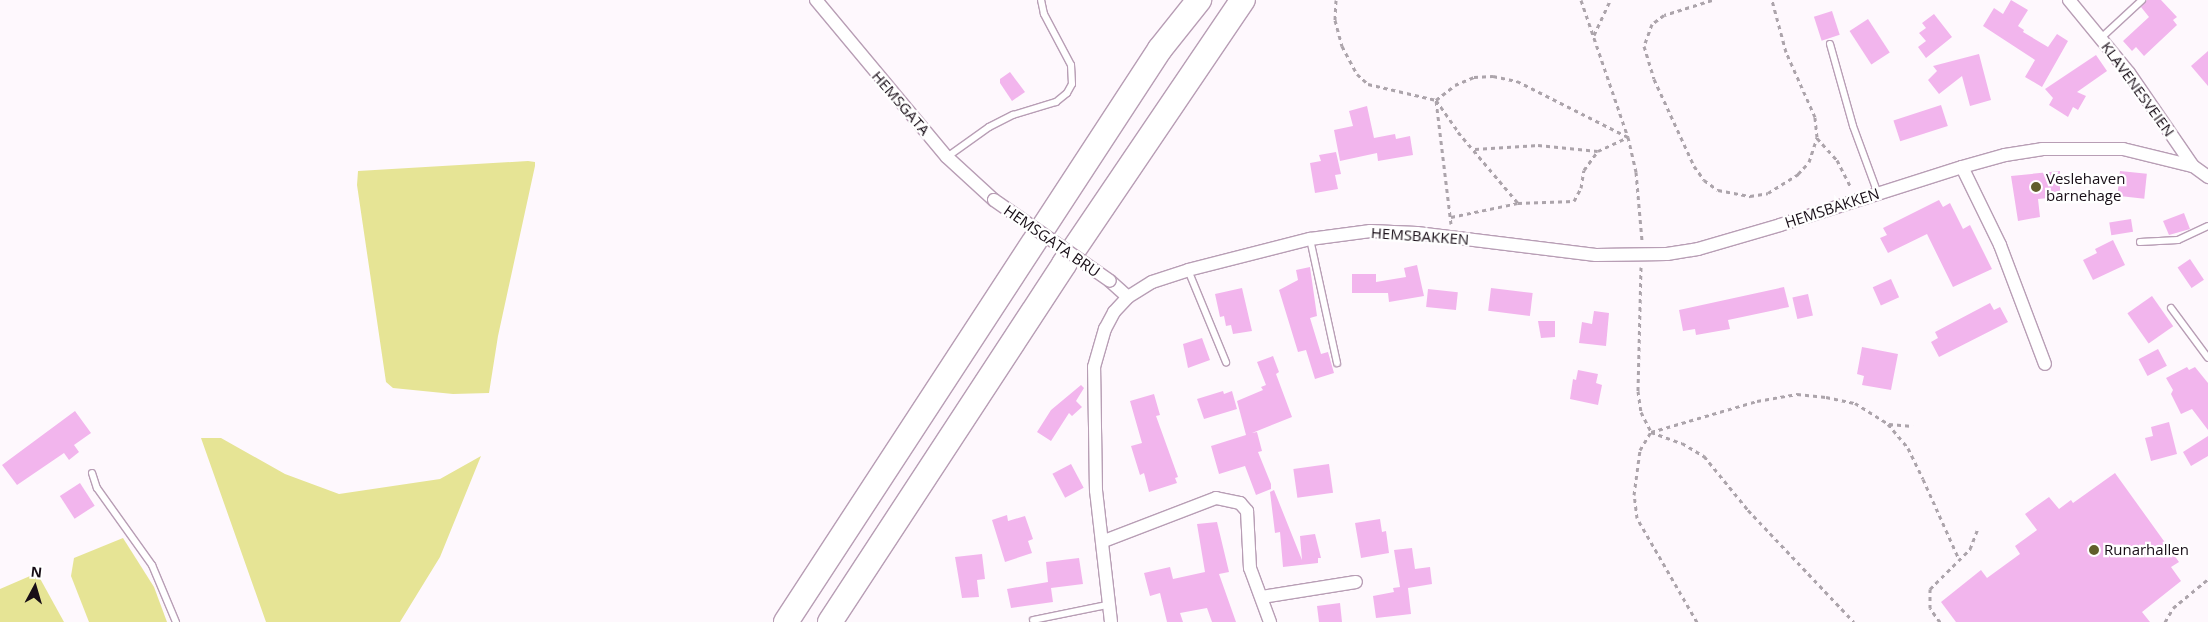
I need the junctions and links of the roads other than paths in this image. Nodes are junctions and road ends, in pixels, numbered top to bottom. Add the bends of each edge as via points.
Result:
1 (816, 0) edge
2 (1041, 0) edge
3 (1199, 0) edge
4 (1243, 0) edge
5 (2069, 0) edge
6 (2142, 0) edge
7 (2101, 38) junction
8 (1830, 44) dead end
9 (947, 157) junction
10 (1962, 166) junction
11 (2193, 166) junction
12 (2208, 177) edge
13 (1878, 194) junction
14 (994, 200) joint
15 (2208, 226) edge
16 (1310, 239) junction
17 (2140, 242) dead end
18 (1188, 270) junction
19 (1128, 297) junction
20 (2170, 308) dead end
21 (2208, 358) edge
22 (1226, 362) dead end
23 (1338, 363) dead end
24 (2044, 364) dead end
25 (92, 473) dead end
26 (1104, 541) junction
27 (1356, 582) dead end
28 (1262, 597) junction
29 (1107, 605) junction
30 (1033, 620) dead end
31 (176, 622) edge
32 (786, 622) edge
33 (830, 622) edge
34 (1111, 622) edge
35 (1270, 622) edge

1 - 9 street, HEMSGATA
2 - 9 lane via 1044,14 1071,65 1072,84 1067,93 1056,102 1012,115 989,127
3 - 32 highway via 1144,74
4 - 33 highway via 1064,264
5 - 7 street, KLAVENESVEIEN
6 - 7 lane
7 - 11 street, KLAVENESVEIEN
8 - 13 lane via 1853,126
9 - 14 street, HEMSGATA
10 - 11 street, HEMSBAKKEN via 2005,155 2081,147 2153,154
10 - 13 street, HEMSBAKKEN
10 - 24 street via 2000,245
11 - 12 street, KLAVENESVEIEN
13 - 16 street, HEMSBAKKEN via 1698,249 1667,254 1596,255 1451,237 1370,231
14 - 19 street, HEMSGATA BRU, bridge
15 - 17 lane via 2178,240
16 - 18 street, HEMSBAKKEN
16 - 23 lane
18 - 19 street, HEMSBAKKEN via 1152,282
18 - 22 lane
19 - 26 street, HEMSBAKKEN via 1105,329 1094,367 1096,491
20 - 21 lane
25 - 31 lane via 97,488 152,565
26 - 28 street via 1216,498 1240,502 1247,511 1250,568
26 - 29 street, HEMSBAKKEN
27 - 28 street
28 - 35 street
29 - 30 lane
29 - 34 street, HEMSBAKKEN

